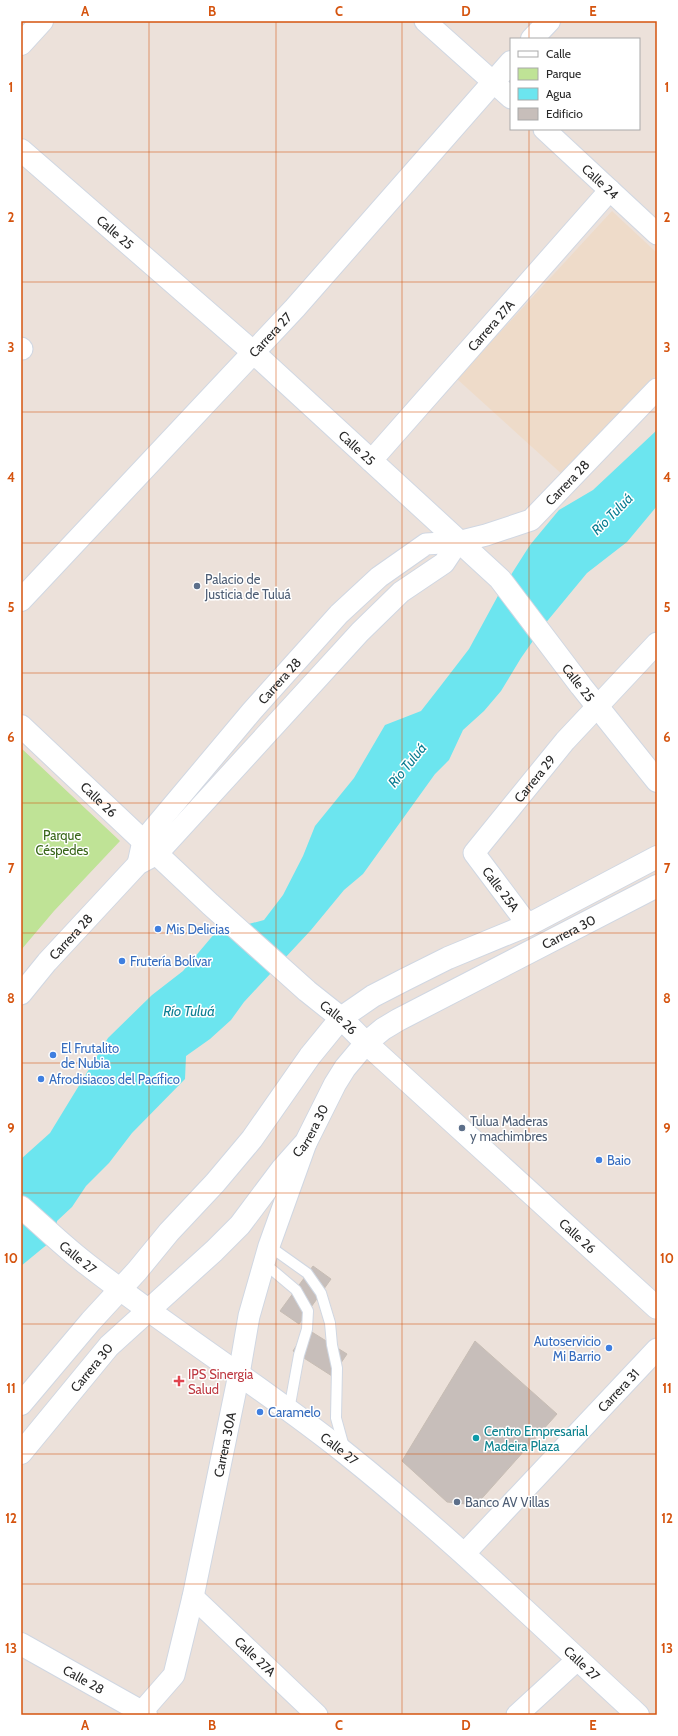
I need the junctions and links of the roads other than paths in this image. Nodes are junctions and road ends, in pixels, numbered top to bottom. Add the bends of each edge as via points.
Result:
1 (42, 21) edge
2 (425, 21) edge
3 (549, 21) edge
4 (533, 38) edge
5 (21, 44) edge
6 (510, 63) edge
7 (493, 82) junction
8 (510, 97) edge
9 (545, 130) edge
10 (21, 150) edge
11 (610, 190) junction
12 (657, 234) edge
13 (253, 352) junction
14 (657, 389) edge
15 (371, 461) junction
16 (458, 542) junction
17 (21, 600) edge
18 (657, 644) edge
19 (597, 706) junction
20 (21, 726) edge
21 (657, 781) edge
22 (150, 847) junction
23 (474, 853) joint
24 (657, 857) edge
25 (657, 886) edge
26 (528, 925) junction
27 (21, 994) edge
28 (341, 1018) junction
29 (366, 1043) junction
30 (306, 1142) junction
31 (21, 1207) edge
32 (266, 1255) junction
33 (119, 1289) junction
34 (657, 1308) edge
35 (149, 1311) junction
36 (657, 1349) edge
37 (239, 1374) junction
38 (21, 1404) edge
39 (289, 1410) junction
40 (21, 1453) edge
41 (345, 1453) junction
42 (464, 1554) junction
43 (193, 1597) junction
44 (21, 1644) edge
45 (578, 1659) junction
46 (142, 1714) edge
47 (317, 1715) edge
48 (517, 1715) edge
49 (638, 1715) edge

1 - 5 main road
2 - 7 street
3 - 4 main road
6 - 7 main road, Carrera 27
7 - 8 street
7 - 13 main road, Carrera 27 via 295,308
9 - 11 street, Calle 24
10 - 13 main road, Calle 25
11 - 12 street, Calle 24
11 - 15 street, Carrera 27A
13 - 15 main road, Calle 25
13 - 17 main road, Carrera 27
14 - 16 street, Carrera 28 via 531,520
15 - 16 main road, Calle 25
16 - 19 main road, Calle 25 via 500,579
16 - 22 street, Carrera 28 via 444,563 401,592
16 - 22 street, Carrera 28 via 426,544 379,577 339,614 252,711
18 - 19 street, Carrera 29
19 - 21 main road, Calle 25
19 - 23 street, Carrera 29 via 565,741
20 - 22 main road, Calle 26
22 - 27 street, Carrera 28 via 138,864 47,962
22 - 28 main road, Calle 26 via 307,991
23 - 26 street, Calle 25A
24 - 26 main road, Carrera 30
25 - 29 main road, Carrera 30 via 398,1020
26 - 28 main road, Carrera 30 via 406,978
28 - 29 main road, Calle 26
28 - 33 main road, Carrera 30 via 310,1056 252,1139
29 - 30 main road, Carrera 30 via 335,1084
29 - 34 main road, Calle 26
30 - 32 street, Carrera 30A
30 - 35 main road, Carrera 30 via 240,1225
31 - 33 main road, Calle 27
32 - 37 street, Carrera 30A via 249,1316
32 - 39 lane via 296,1290 308,1311 307,1329 299,1355
32 - 41 lane via 307,1273 321,1292 330,1322 337,1368 336,1418
33 - 35 main road, Calle 27
33 - 38 main road, Carrera 30
35 - 37 main road, Calle 27
35 - 40 main road, Carrera 30 via 109,1346
36 - 42 street, Carrera 31
37 - 39 main road, Calle 27
37 - 43 street, Carrera 30A
39 - 41 main road, Calle 27
41 - 42 main road, Calle 27
42 - 45 main road, Calle 27
43 - 46 street, Carrera 30A via 174,1675
43 - 47 street, Calle 27A
44 - 46 main road, Calle 28
45 - 48 street
45 - 49 main road, Calle 27

